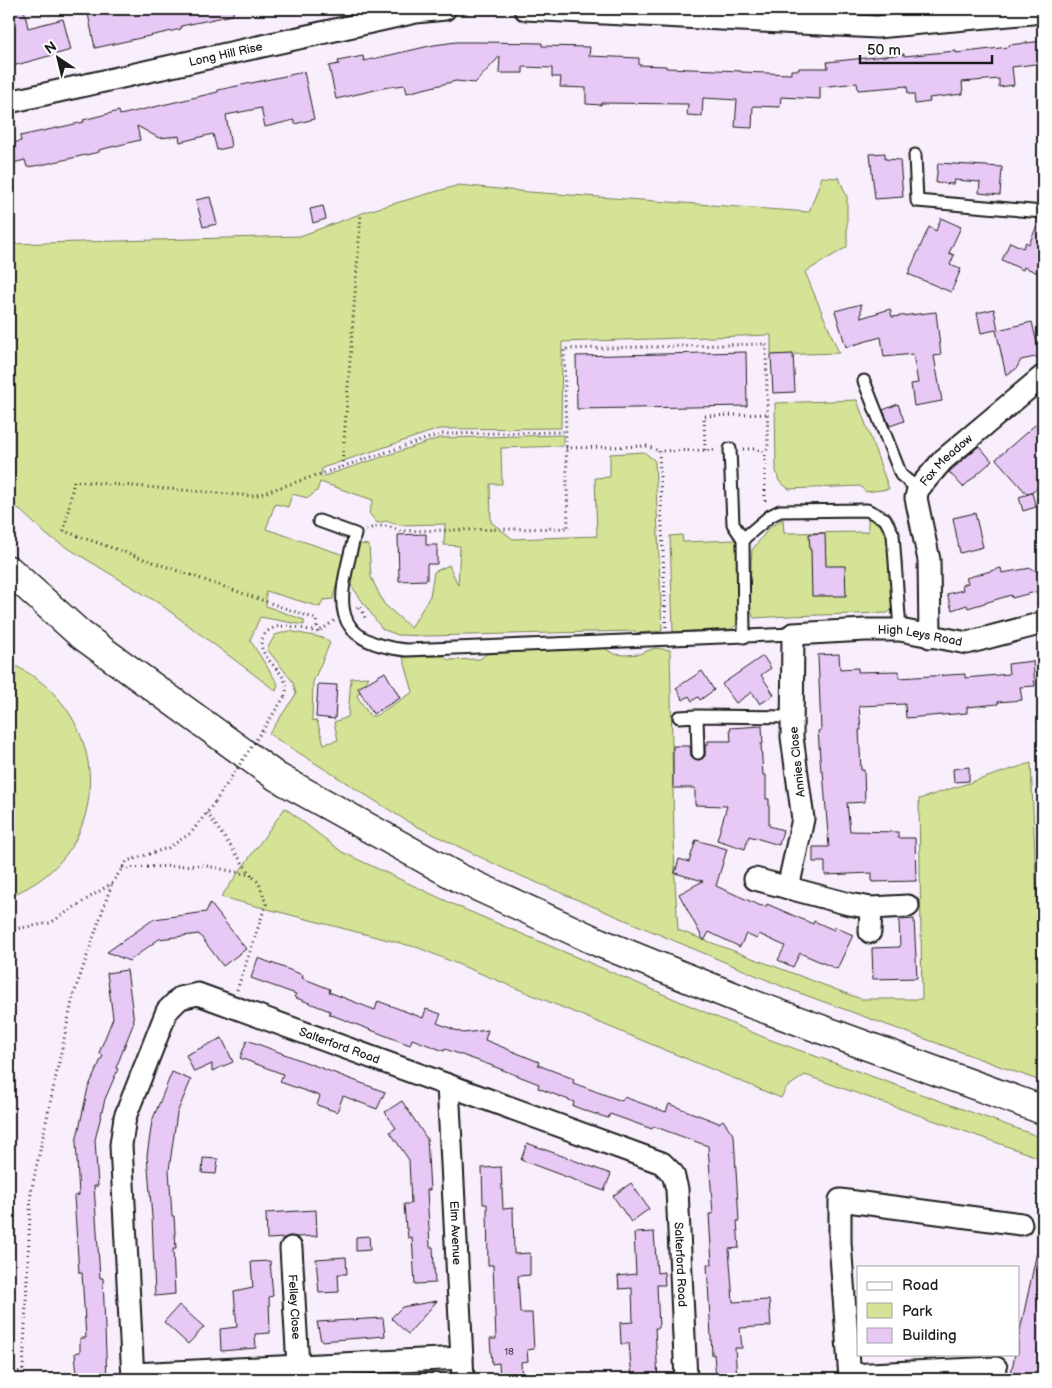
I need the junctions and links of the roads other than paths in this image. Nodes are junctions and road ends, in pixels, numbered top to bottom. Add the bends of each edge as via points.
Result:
1 (445, 9) edge
2 (525, 9) edge
3 (1043, 12) edge
4 (9, 102) edge
5 (915, 155) dead end
6 (1043, 212) edge
7 (1043, 376) edge
8 (864, 381) dead end
9 (730, 449) road end
10 (918, 489) junction
11 (319, 521) dead end
12 (743, 539) junction
13 (9, 570) edge
14 (1043, 623) edge
15 (900, 630) junction
16 (792, 634) junction
17 (930, 636) junction
18 (744, 637) junction
19 (697, 716) junction
20 (679, 717) dead end
21 (792, 717) junction
22 (698, 753) dead end
23 (755, 879) dead end
24 (788, 888) junction
25 (908, 906) dead end
26 (871, 908) junction
27 (870, 932) dead end
28 (448, 1085) junction
29 (1043, 1110) edge
30 (1021, 1224) dead end
31 (291, 1248) dead end
32 (462, 1358) junction
33 (298, 1366) junction
34 (996, 1368) dead end
35 (133, 1377) edge
36 (850, 1377) edge
37 (463, 1379) edge
38 (686, 1379) edge

1 - 4 street, Long Hill Rise via 416,12
2 - 3 street via 877,27
5 - 6 lane via 917,201
7 - 10 street, Fox Meadow via 943,460
8 - 10 lane via 901,475
9 - 12 lane via 733,524
10 - 17 street, Fox Meadow via 916,498 929,560
11 - 18 lane via 355,534 346,569 343,616 353,630 369,642 388,648 406,650
12 - 15 lane via 780,511 866,510 885,520 893,534
12 - 18 lane
13 - 29 main road via 80,634 277,777 459,878 598,942 752,1004
14 - 17 street, High Leys Road via 967,642
15 - 16 street, High Leys Road
15 - 17 street, High Leys Road
16 - 18 lane
16 - 21 street, Annies Close
19 - 20 lane
19 - 21 lane
19 - 22 lane
21 - 24 street, Annies Close via 803,819
23 - 24 street
24 - 26 street
25 - 26 street
26 - 27 street
28 - 32 street, Elm Avenue
28 - 35 street, Salterford Road via 198,994 180,998 167,1011 125,1117 121,1145
28 - 38 street, Salterford Road via 662,1163 673,1174 678,1189
30 - 36 street via 840,1200
31 - 33 street, Felley Close
32 - 33 street
32 - 37 street, Elm Avenue
33 - 35 street
34 - 36 street

